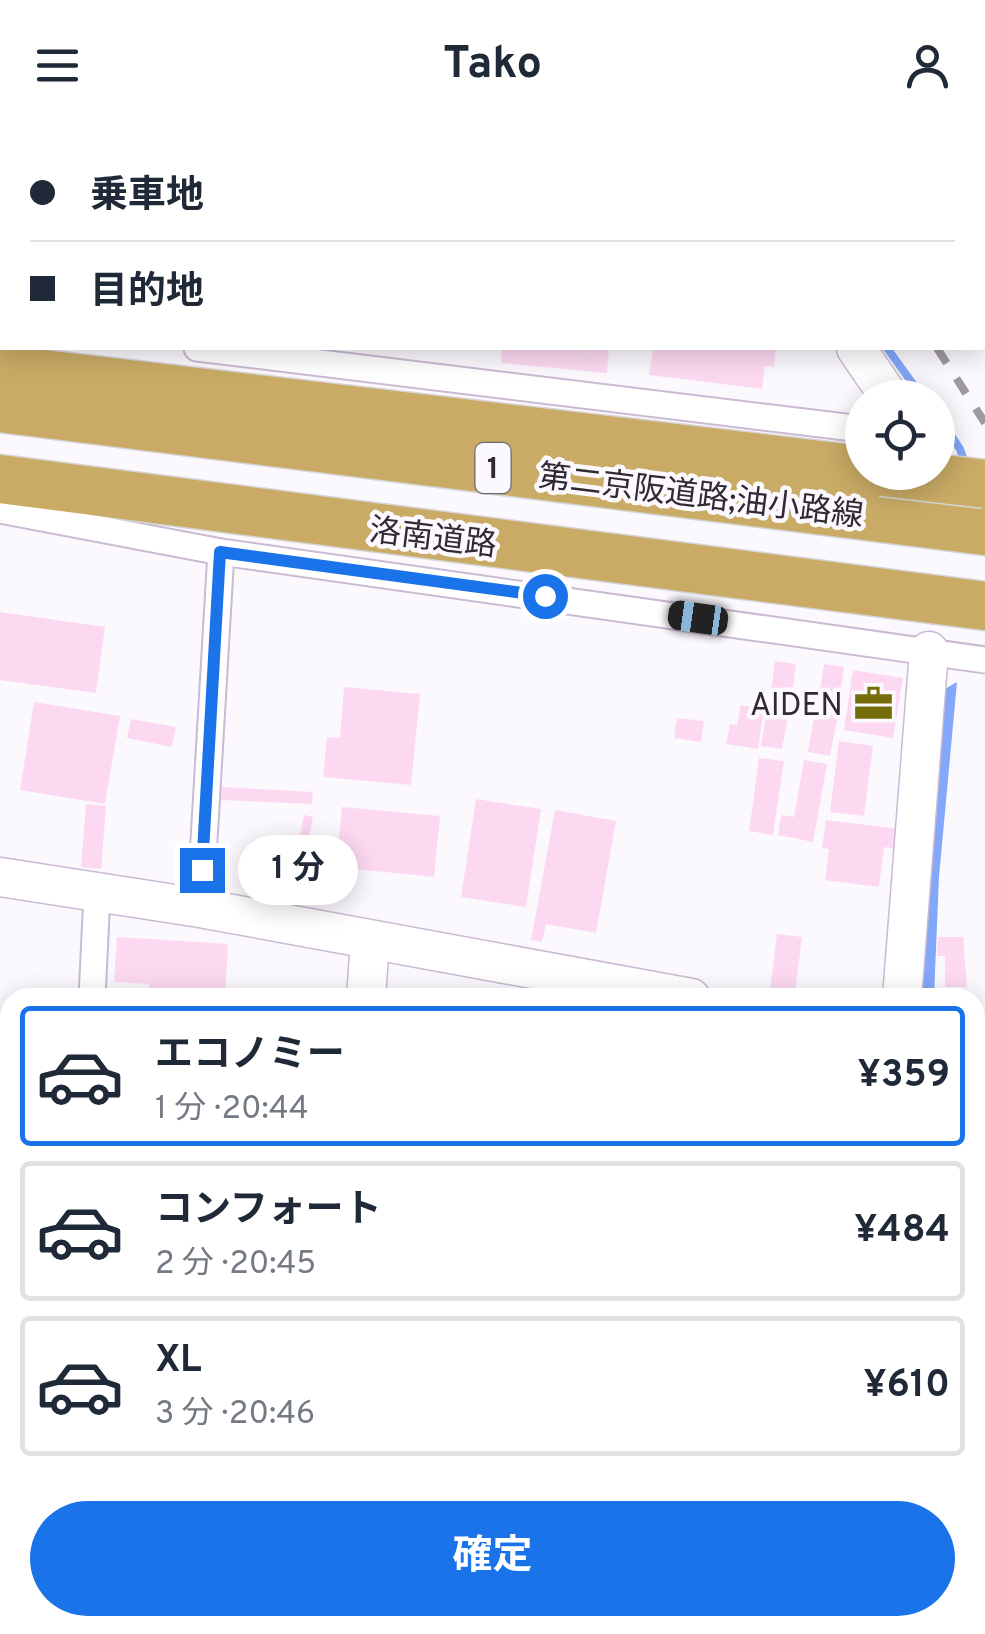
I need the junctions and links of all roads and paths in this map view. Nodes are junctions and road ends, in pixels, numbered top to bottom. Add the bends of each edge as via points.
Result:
1 (213, 350) edge
2 (857, 350) edge
3 (0, 369) edge
4 (878, 380) edge
5 (0, 408) edge
6 (845, 428) edge
7 (0, 441) edge
8 (845, 468) edge
9 (0, 480) edge
10 (925, 490) edge
11 (0, 510) edge
12 (973, 510) edge
13 (220, 552) junction
14 (985, 606) edge
15 (929, 651) junction
16 (985, 660) edge
17 (0, 877) edge
18 (97, 894) junction
19 (200, 908) junction
20 (370, 941) junction
21 (92, 988) edge
22 (367, 988) edge
23 (635, 988) edge
24 (903, 988) edge

1 - 6 street
2 - 4 street
3 - 8 highway, 1
5 - 12 highway, 第二京阪道路;油小路線 / 1
7 - 12 highway, 第二京阪道路;油小路線 / 1
9 - 14 highway, 洛南道路 / 1
10 - 12 highway, bridge
11 - 13 street
13 - 15 street
13 - 19 street
15 - 16 street
15 - 24 street
17 - 18 street
18 - 19 street
18 - 21 street
19 - 20 street
20 - 22 street
20 - 23 street

